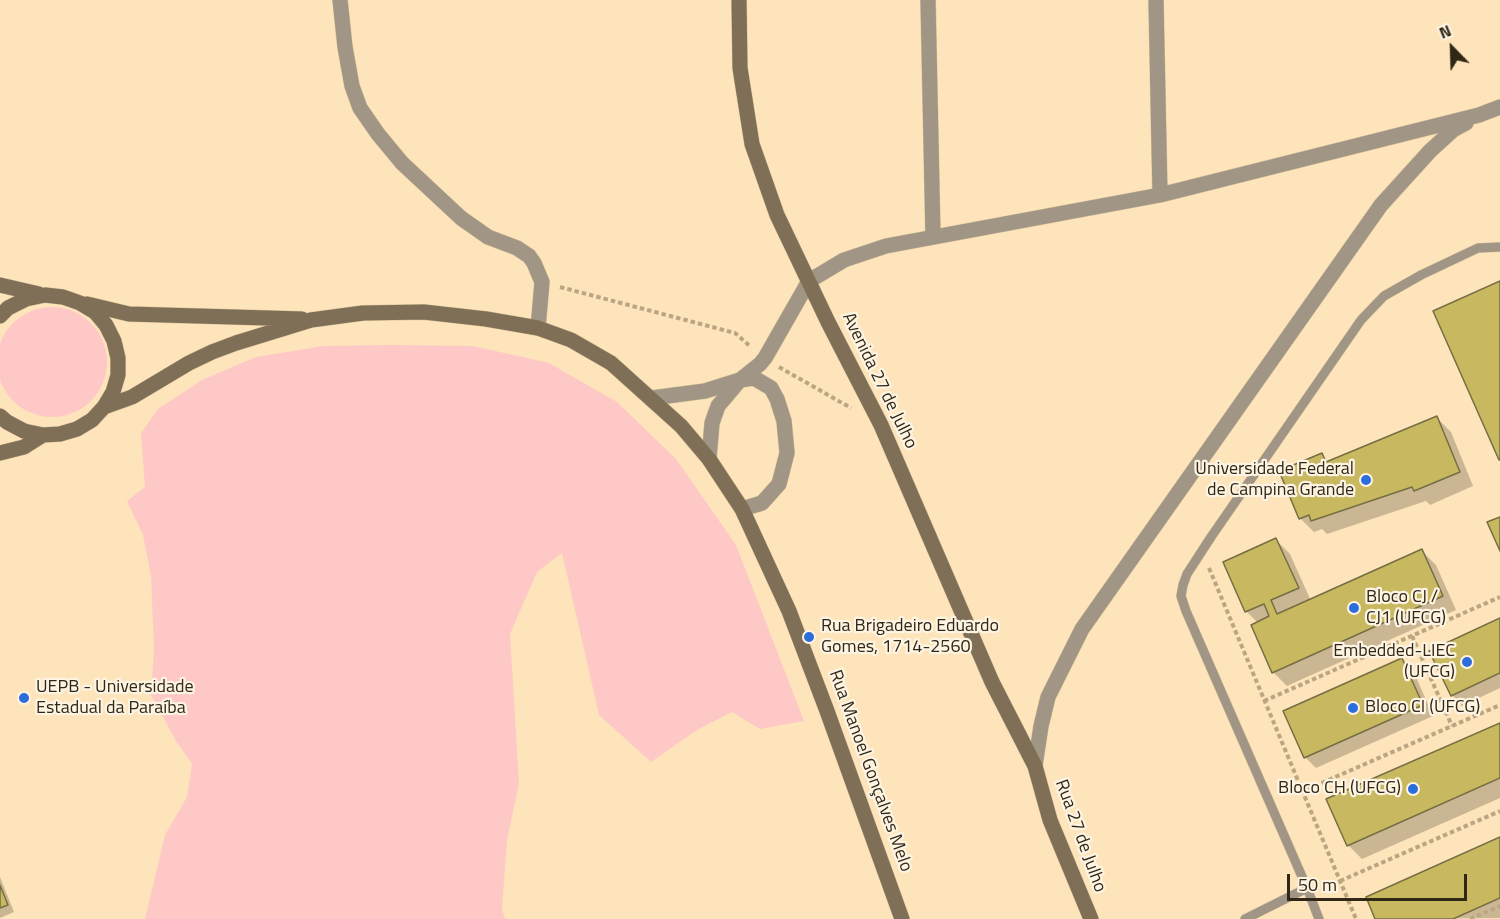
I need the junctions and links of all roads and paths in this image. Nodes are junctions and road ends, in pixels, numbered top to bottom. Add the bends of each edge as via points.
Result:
1 (340, 0) edge
2 (739, 0) edge
3 (928, 0) edge
4 (1156, 0) edge
5 (1500, 107) edge
6 (1479, 115) junction
7 (1160, 195) junction
8 (933, 236) junction
9 (1500, 247) edge
10 (809, 281) junction
11 (542, 282) junction
12 (0, 285) edge
13 (45, 296) junction
14 (80, 303) junction
15 (0, 316) edge
16 (311, 320) junction
17 (538, 327) junction
18 (765, 358) junction
19 (740, 380) junction
20 (652, 398) junction
21 (104, 407) junction
22 (852, 408) dead end
23 (0, 416) edge
24 (43, 435) junction
25 (0, 453) edge
26 (709, 459) junction
27 (742, 509) junction
28 (1202, 551) junction
29 (1500, 597) edge
30 (1412, 636) junction
31 (1264, 701) junction
32 (1500, 705) edge
33 (1452, 726) junction
34 (1035, 766) junction
35 (1301, 792) junction
36 (1500, 811) edge
37 (1340, 881) junction
38 (1307, 888) junction
39 (1500, 906) edge
40 (902, 919) edge
41 (1091, 919) edge
42 (1245, 919) edge
43 (1319, 919) edge
44 (1356, 919) edge
45 (1470, 919) edge

1 - 11 street via 352,86 360,108 378,134 402,163 470,226 529,256
2 - 10 street, Avenida 27 de Julho via 740,68 752,144 777,215
3 - 8 street
4 - 7 street
5 - 6 street
6 - 7 street
6 - 34 street via 1453,130 1430,151 1381,205 1082,629 1048,697
7 - 8 street
8 - 10 street via 844,260
9 - 28 lane via 1468,252 1384,296 1373,307
10 - 18 street
10 - 34 street, Avenida 27 de Julho via 881,425 992,682
11 - 17 street
11 - 18 path via 735,333
12 - 13 street, Rua Manoel Gonçalves Melo
13 - 14 street, Rua Manoel Gonçalves Melo
13 - 15 street via 26,299
14 - 16 street, Rua Manoel Gonçalves Melo via 129,315
14 - 21 street via 106,325 118,358 118,375
16 - 17 street, Rua Manoel Gonçalves Melo via 363,313 424,312
16 - 21 street, Rua Manoel Gonçalves Melo via 212,352 132,397
17 - 20 street, Rua Manoel Gonçalves Melo via 611,363
18 - 19 street
18 - 22 path
19 - 20 street via 705,391
19 - 26 street via 718,406 712,423
19 - 27 street via 754,378 771,388 784,421 787,453 779,484 762,503
20 - 26 street, Rua Manoel Gonçalves Melo
21 - 24 street via 77,429
23 - 24 street via 24,431
24 - 25 street via 24,447
26 - 27 street, Rua Manoel Gonçalves Melo
27 - 40 street, Rua Manoel Gonçalves Melo via 802,644
28 - 31 path
28 - 38 lane via 1187,574 1181,596
29 - 30 path
30 - 31 path
30 - 33 path
31 - 35 path
32 - 33 path
33 - 35 path
34 - 41 street, Rua 27 de Julho via 1050,820
35 - 37 path
36 - 37 path
37 - 44 path
38 - 42 lane
38 - 43 lane
39 - 45 path

